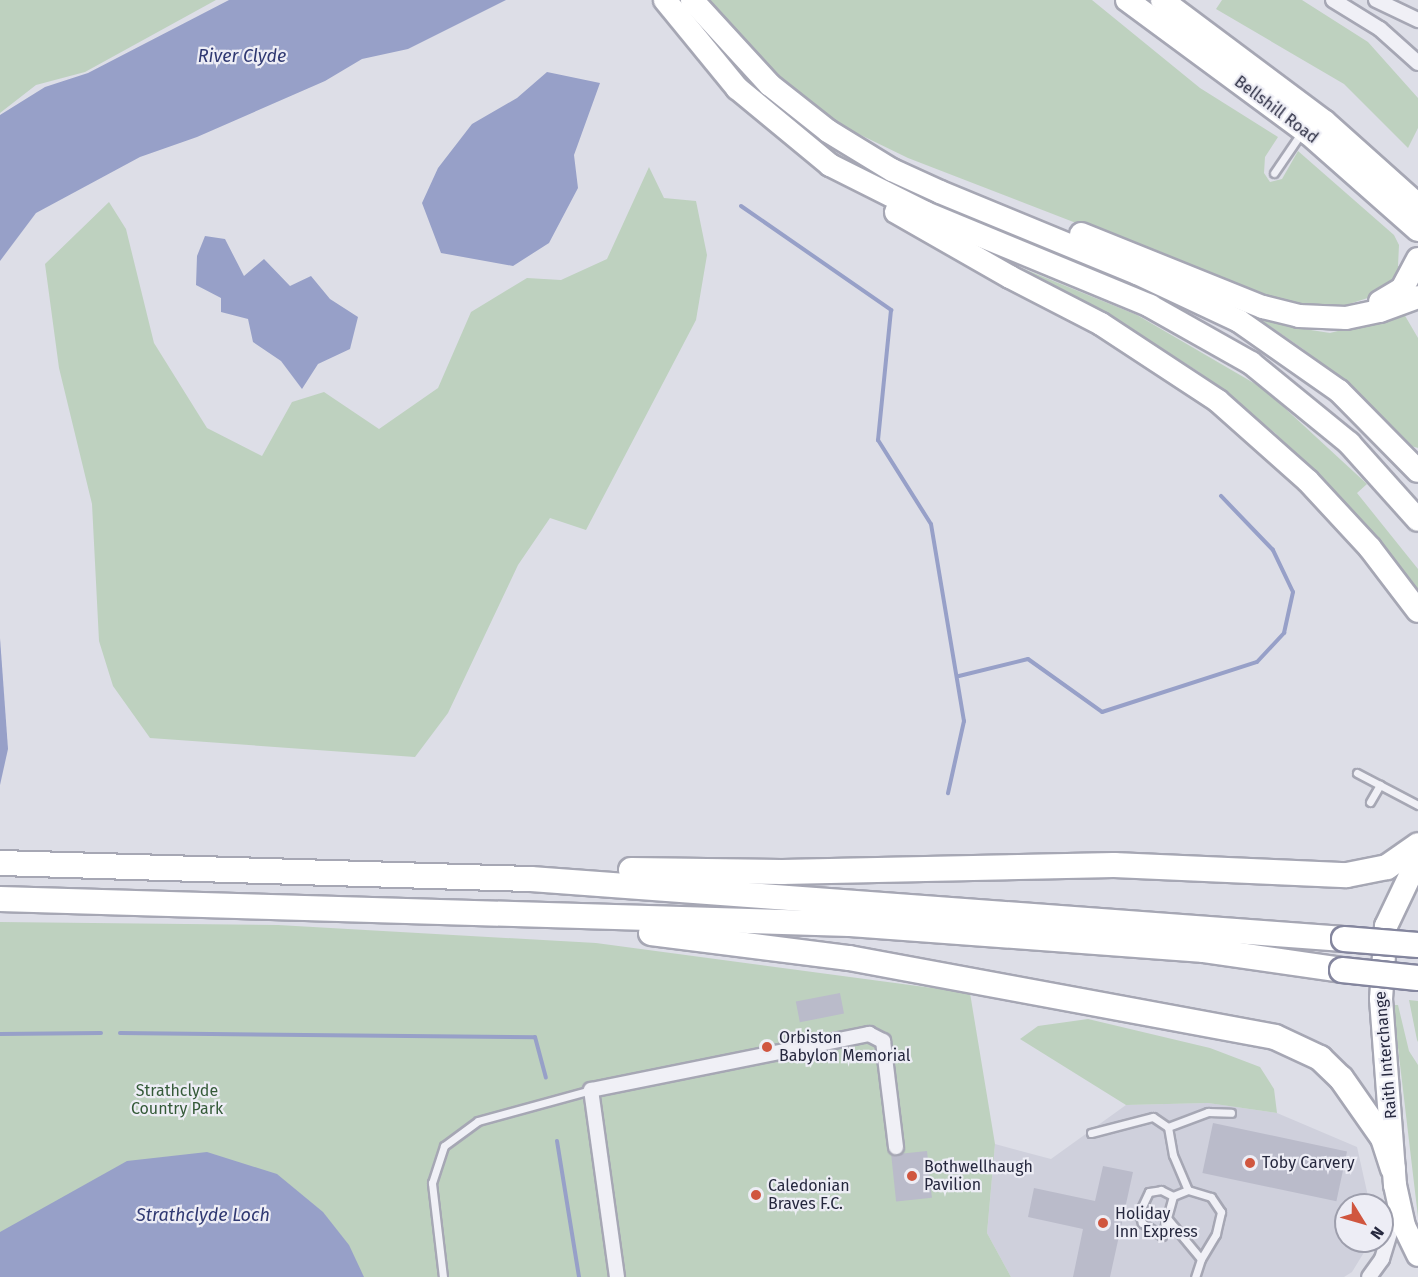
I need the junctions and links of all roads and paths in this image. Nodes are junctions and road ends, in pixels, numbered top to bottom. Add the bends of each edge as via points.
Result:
1 (664, 0) edge
2 (692, 0) edge
3 (1127, 0) edge
4 (1333, 0) edge
5 (1376, 0) edge
6 (1168, 2) edge
7 (1418, 20) edge
8 (1418, 63) edge
9 (1304, 130) junction
10 (830, 165) junction
11 (892, 170) junction
12 (1274, 173) dead end
13 (1418, 205) edge
14 (1418, 230) edge
15 (1418, 259) edge
16 (1418, 297) edge
17 (1361, 315) junction
18 (1418, 471) edge
19 (1418, 520) edge
20 (1418, 611) edge
21 (1357, 773) dead end
22 (1380, 785) junction
23 (1370, 802) dead end
24 (1418, 805) edge
25 (1418, 845) edge
26 (1418, 859) edge
27 (0, 863) edge
28 (531, 879) junction
29 (0, 899) edge
30 (536, 917) junction
31 (1418, 945) edge
32 (1418, 978) edge
33 (591, 1090) junction
34 (1231, 1113) dead end
35 (1168, 1127) junction
36 (1091, 1133) dead end
37 (896, 1147) dead end
38 (1393, 1168) junction
39 (1188, 1190) junction
40 (1173, 1196) junction
41 (1398, 1204) junction
42 (1167, 1218) junction
43 (1418, 1255) edge
44 (1201, 1258) junction
45 (443, 1277) edge
46 (617, 1277) edge
47 (1195, 1277) edge
48 (1369, 1277) edge

1 - 10 highway via 737,88
2 - 11 highway via 734,49 788,100 828,131
3 - 9 highway, Bellshill Road
4 - 8 street via 1380,29
5 - 7 street
6 - 13 highway, Bellshill Road via 1324,121
9 - 12 lane
9 - 14 highway, Bellshill Road via 1372,185
10 - 19 highway via 926,213 1150,306 1251,363 1349,442
10 - 20 highway via 925,230 1101,324 1218,401 1308,481 1370,548
11 - 17 highway via 956,186 1263,307 1322,319
11 - 18 highway via 1137,273 1239,321 1339,391
15 - 17 highway via 1402,289
16 - 17 highway
21 - 22 lane
22 - 23 lane
22 - 24 lane
25 - 28 highway via 1387,867 1347,875 1114,865 782,872 623,870
26 - 38 highway, Raith Interchange via 1386,926 1381,959
27 - 28 highway
28 - 31 highway, bridge
29 - 30 highway
30 - 32 highway, bridge via 850,924 1204,950
30 - 38 highway via 849,958 1275,1037 1320,1058 1341,1078 1383,1138
33 - 37 street via 869,1034 883,1041
33 - 45 lane via 478,1120 444,1146 432,1183
33 - 46 street
34 - 35 lane via 1208,1112
35 - 36 lane via 1153,1117
35 - 39 lane via 1173,1155
38 - 41 highway, Raith Interchange
39 - 40 lane
39 - 44 lane via 1211,1197 1221,1212 1216,1234
40 - 42 lane
40 - 42 lane via 1161,1190 1149,1192 1139,1214 1142,1223 1162,1236
41 - 43 highway, Raith Interchange
41 - 48 street via 1388,1242
42 - 44 lane
44 - 47 lane

